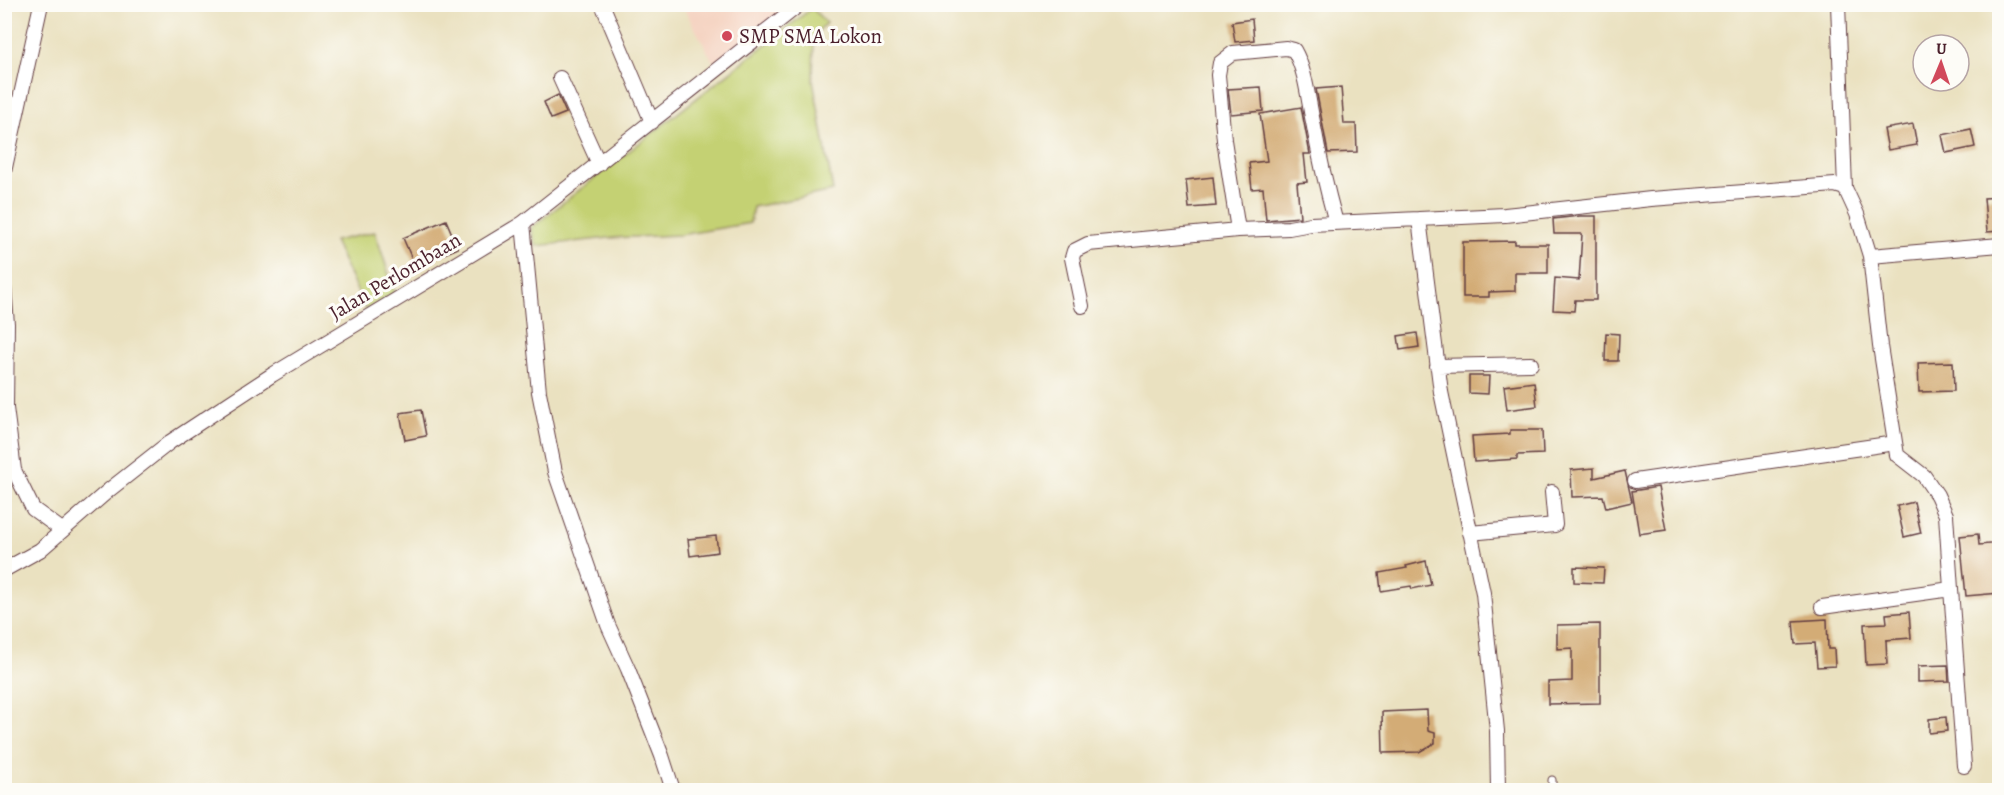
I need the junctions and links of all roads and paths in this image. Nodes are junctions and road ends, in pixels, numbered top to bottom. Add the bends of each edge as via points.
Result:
1 (41, 4) edge
2 (602, 4) edge
3 (800, 4) edge
4 (1838, 4) edge
5 (560, 78) dead end
6 (652, 122) junction
7 (599, 164) junction
8 (4, 172) edge
9 (1845, 188) junction
10 (1419, 219) junction
11 (523, 223) junction
12 (1336, 223) junction
13 (1238, 230) junction
14 (2000, 245) edge
15 (1870, 256) junction
16 (4, 287) edge
17 (5, 306) edge
18 (1082, 306) dead end
19 (1531, 364) dead end
20 (1437, 366) junction
21 (1895, 443) junction
22 (1635, 481) dead end
23 (1552, 492) dead end
24 (62, 530) junction
25 (1470, 533) junction
26 (4, 570) edge
27 (1951, 590) junction
28 (1822, 607) dead end
29 (1964, 766) dead end
30 (1552, 780) dead end
31 (673, 790) edge
32 (1498, 790) edge
33 (1552, 790) edge

1 - 8 street
2 - 6 street
3 - 6 street, Jalan Perlombaan
4 - 9 street
5 - 7 street
6 - 7 street, Jalan Perlombaan
7 - 11 street, Jalan Perlombaan
9 - 10 street via 1746,191 1505,215
9 - 15 street
10 - 12 street
10 - 20 street
11 - 24 street, Jalan Perlombaan via 272,375 170,442
11 - 31 street via 539,392 555,472 608,626
12 - 13 street
12 - 13 street via 1299,60 1294,50 1286,48 1233,53 1220,63 1224,140
13 - 18 street via 1081,247 1072,258
14 - 15 street
15 - 21 street
16 - 17 street
17 - 24 street via 6,408 14,470 33,509
19 - 20 street
20 - 25 street
21 - 22 street
21 - 27 street via 1897,455 1924,476 1946,515
23 - 25 street via 1555,525
24 - 26 street, Jalan Perlombaan via 40,550
25 - 32 street via 1483,593 1497,731
27 - 28 street
27 - 29 street
30 - 33 lane

